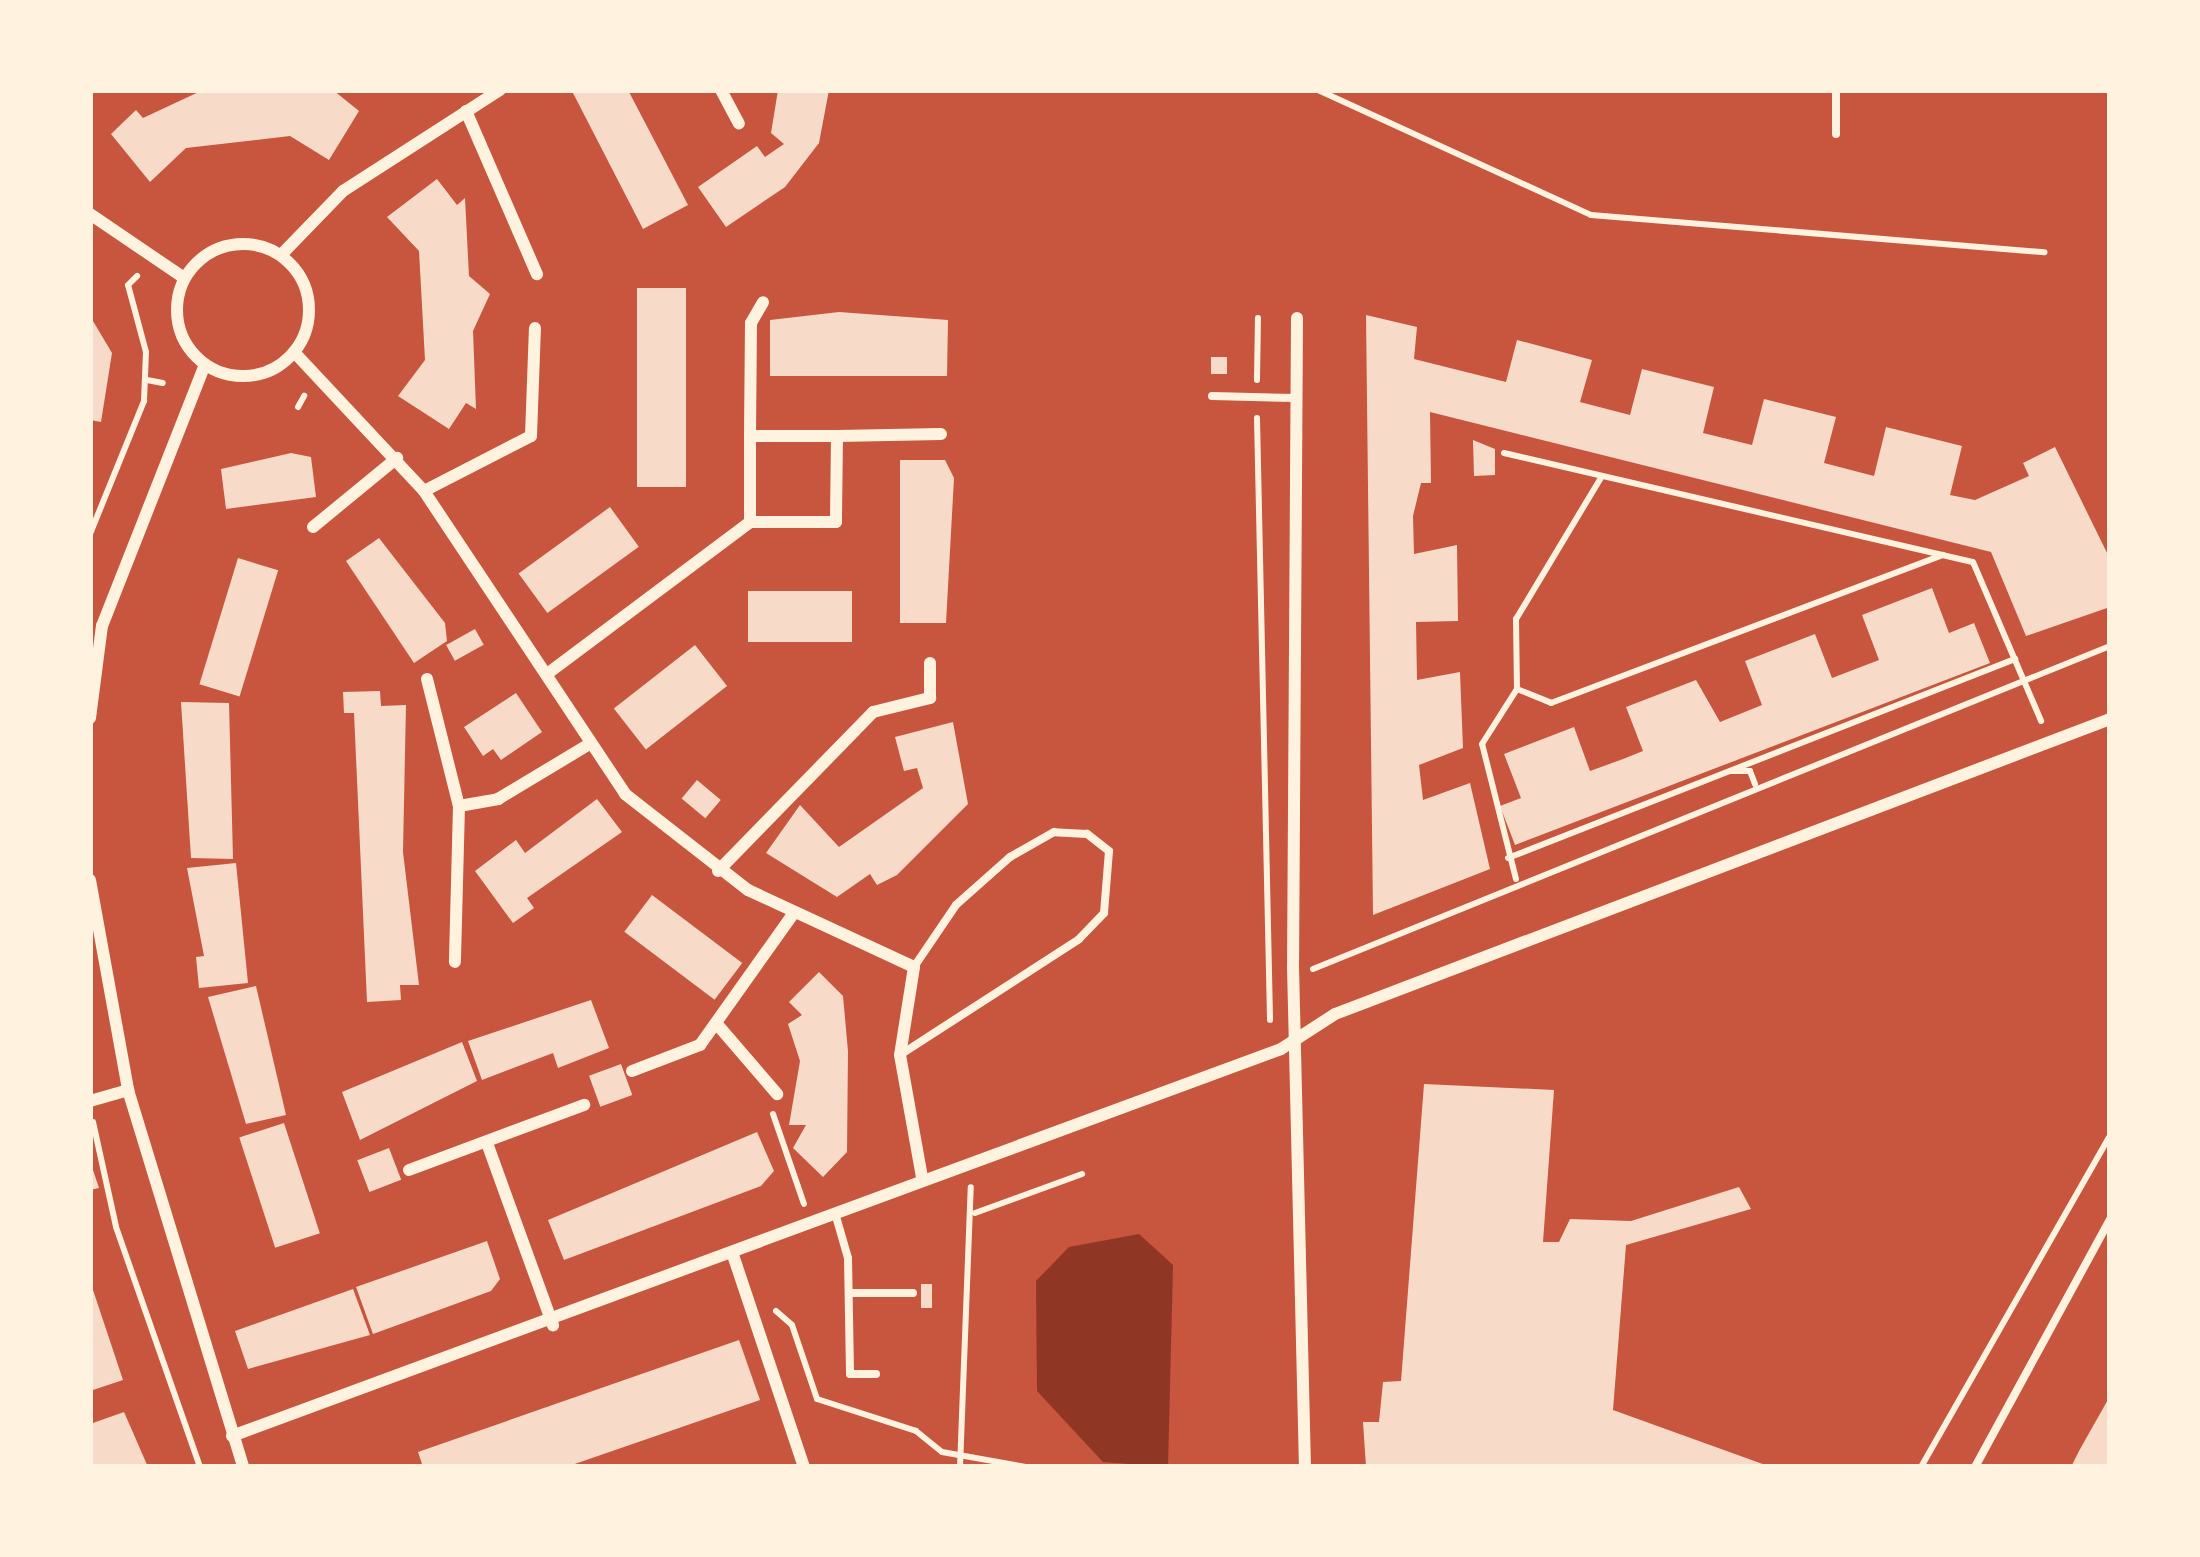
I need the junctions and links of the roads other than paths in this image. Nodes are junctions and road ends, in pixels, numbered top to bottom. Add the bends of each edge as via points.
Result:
1 (500, 90) edge
2 (722, 90) edge
3 (1837, 90) edge
4 (466, 111) junction
5 (739, 124) dead end
6 (1836, 134) dead end
7 (90, 214) edge
8 (281, 255) junction
9 (537, 274) dead end
10 (184, 278) junction
11 (763, 302) dead end
12 (1298, 318) dead end
13 (535, 328) dead end
14 (294, 352) junction
15 (205, 365) junction
16 (1212, 396) dead end
17 (1295, 398) junction
18 (941, 434) dead end
19 (750, 436) junction
20 (837, 436) junction
21 (398, 458) junction
22 (424, 491) junction
23 (750, 522) junction
24 (313, 527) dead end
25 (96, 624) edge
26 (930, 663) dead end
27 (547, 674) junction
28 (428, 679) dead end
29 (90, 718) edge
30 (2110, 719) edge
31 (588, 745) junction
32 (459, 806) junction
33 (718, 871) junction
34 (90, 880) edge
35 (793, 914) junction
36 (455, 962) dead end
37 (914, 967) junction
38 (716, 1023) junction
39 (1298, 1042) junction
40 (900, 1055) junction
41 (632, 1071) dead end
42 (128, 1090) junction
43 (777, 1094) road end
44 (90, 1100) edge
45 (584, 1105) dead end
46 (487, 1143) junction
47 (409, 1170) dead end
48 (922, 1177) junction
49 (835, 1213) junction
50 (2110, 1219) edge
51 (733, 1256) junction
52 (850, 1293) junction
53 (913, 1293) dead end
54 (554, 1325) junction
55 (876, 1374) dead end
56 (232, 1436) junction
57 (243, 1467) edge
58 (804, 1467) edge
59 (1305, 1467) edge
60 (1975, 1467) edge

1 - 4 street
2 - 5 street
3 - 6 lane
4 - 8 street via 343,191
4 - 9 street
7 - 10 street
8 - 10 street via 231,244
8 - 14 street via 309,304
10 - 15 street via 178,326
11 - 19 street via 752,323
12 - 17 street
13 - 22 street via 531,436
14 - 15 street via 236,376
14 - 21 street
15 - 25 street
16 - 17 lane
17 - 39 street
18 - 20 street
19 - 20 street
19 - 23 street
20 - 23 street via 836,522
21 - 22 street
21 - 24 street
22 - 27 street
23 - 27 street
25 - 29 street
26 - 33 street via 930,698 873,712
27 - 31 street
28 - 32 street
30 - 39 street via 1335,1014
31 - 32 street via 497,799
31 - 33 street via 625,794
32 - 36 street
33 - 35 street
34 - 42 street
35 - 37 street
35 - 38 street
37 - 40 street
37 - 40 lane via 956,904 1010,856 1054,832 1088,833 1109,851 1104,913 1079,938
38 - 41 street via 700,1045
38 - 43 street
39 - 48 street
39 - 59 street
40 - 48 street
42 - 44 street
42 - 56 street
45 - 46 street
46 - 47 street
46 - 54 street
48 - 49 street
49 - 51 street
49 - 52 lane
50 - 60 lane
51 - 54 street
51 - 58 street
52 - 53 lane
52 - 55 lane via 850,1374
54 - 56 street
56 - 57 street

